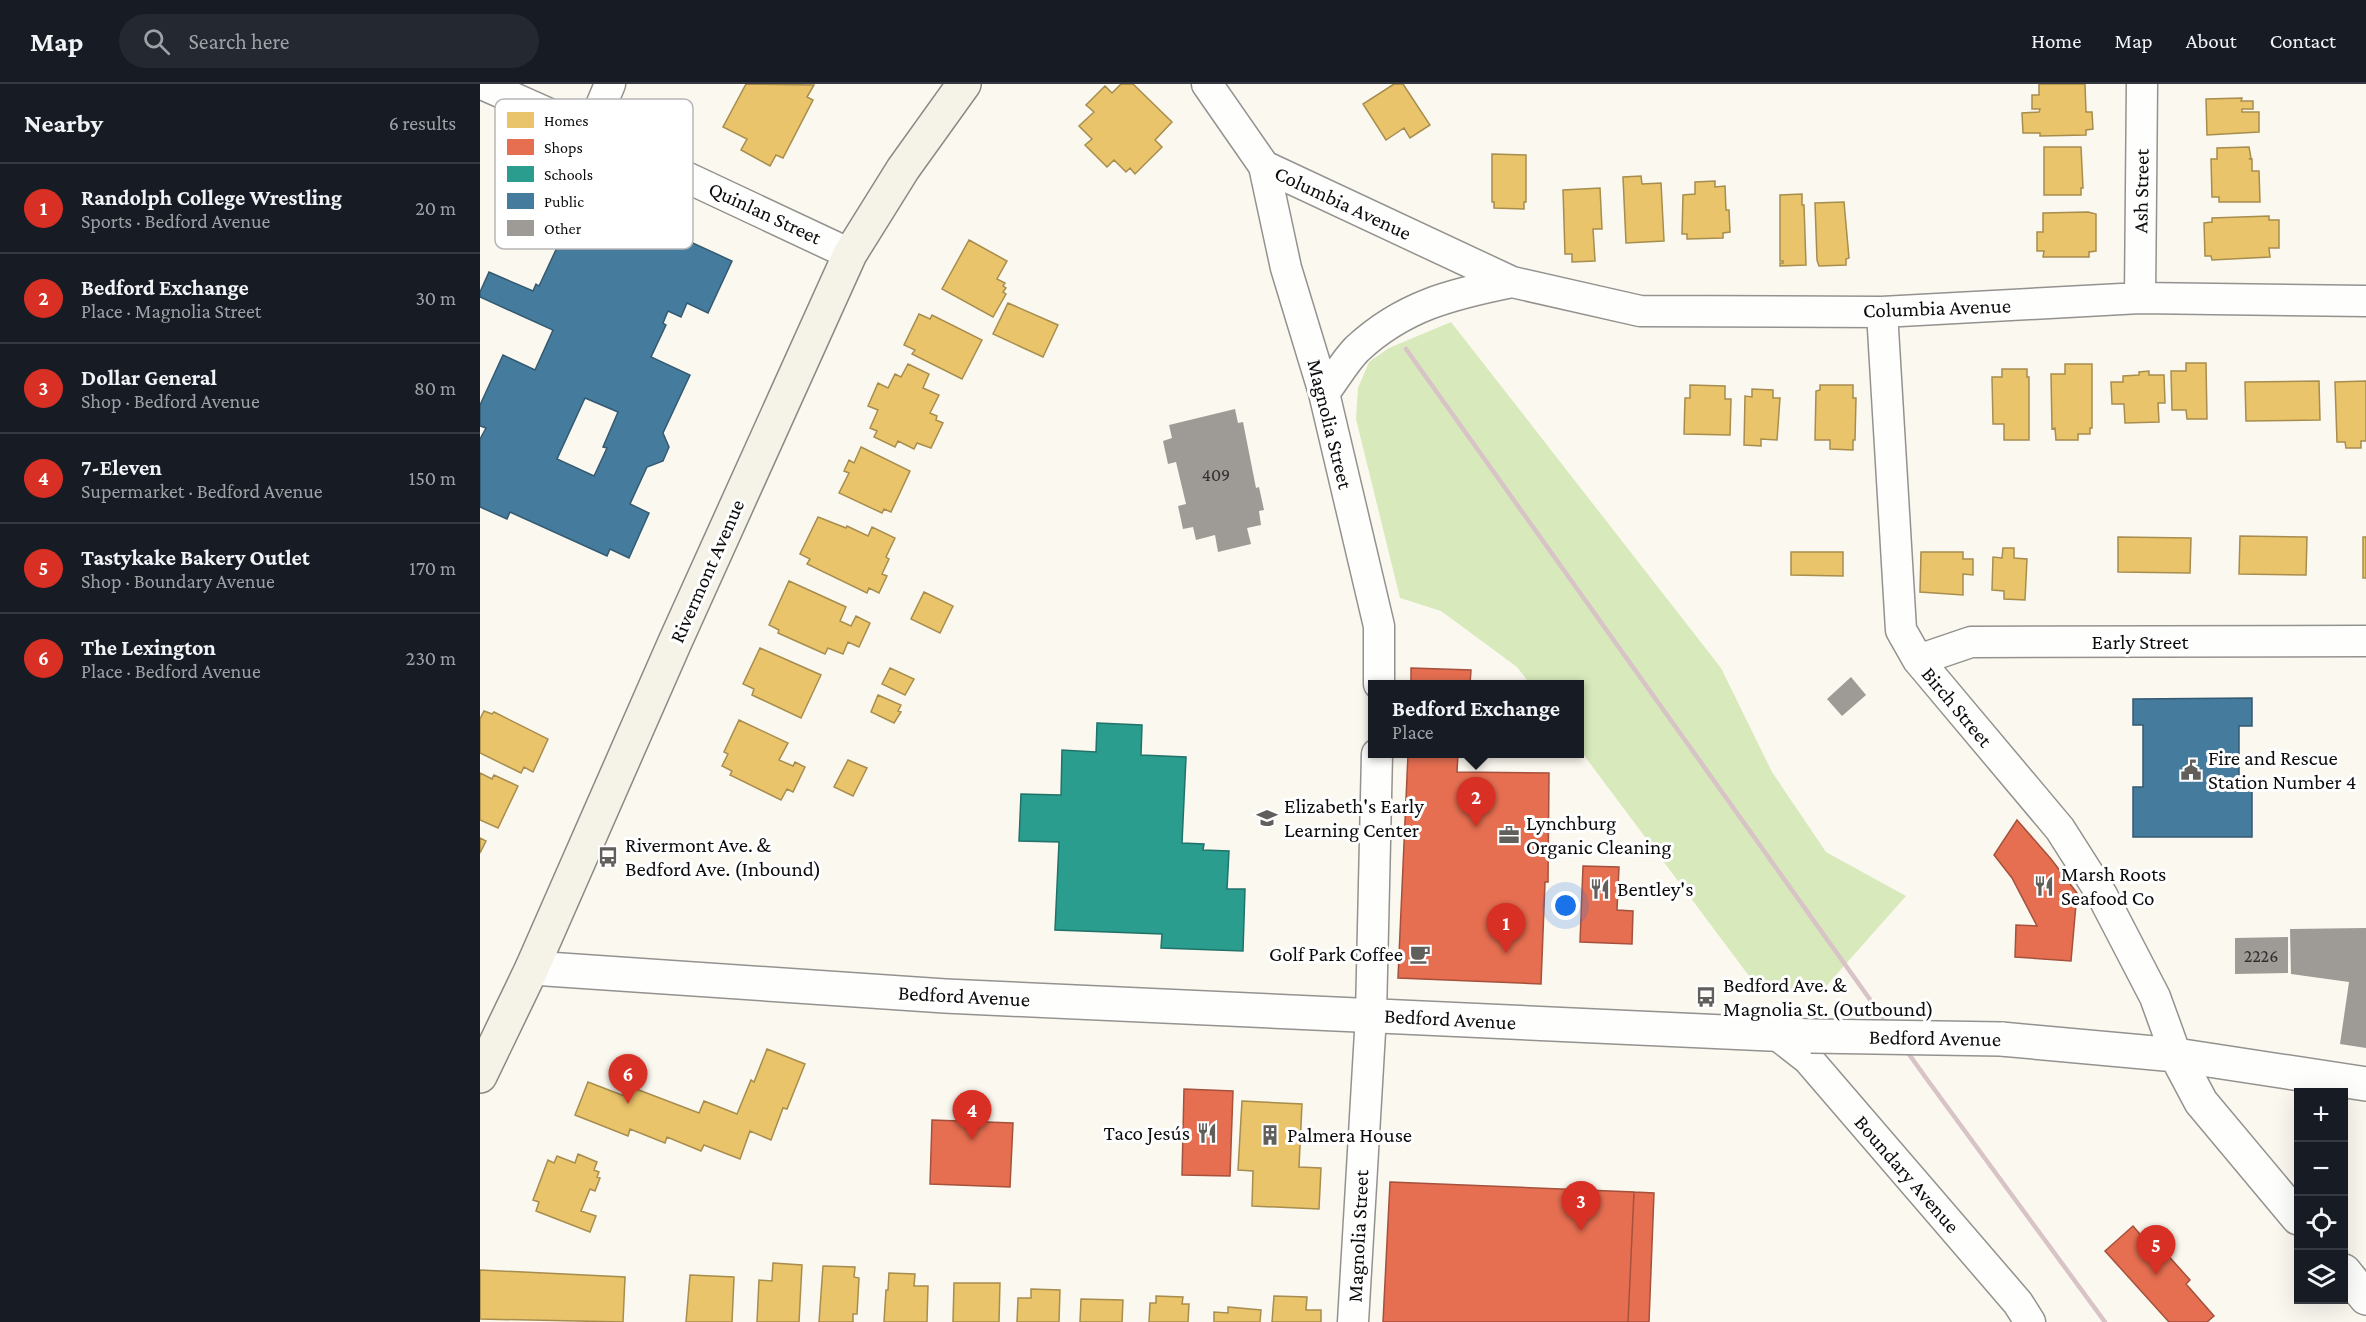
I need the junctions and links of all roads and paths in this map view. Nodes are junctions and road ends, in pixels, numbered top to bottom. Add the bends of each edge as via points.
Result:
1 (482, 84) edge
2 (610, 84) edge
3 (964, 84) edge
4 (1207, 84) edge
5 (2142, 84) edge
6 (516, 99) edge
7 (604, 99) edge
8 (1264, 166) junction
9 (693, 180) edge
10 (850, 254) junction
11 (1512, 282) junction
12 (2140, 298) junction
13 (2366, 301) edge
14 (1882, 312) junction
15 (1324, 393) junction
16 (2366, 641) edge
17 (1918, 660) junction
18 (1379, 680) edge
19 (1377, 758) edge
20 (532, 968) junction
21 (1371, 1015) junction
22 (1776, 1034) junction
23 (2176, 1055) junction
24 (480, 1076) edge
25 (2366, 1084) edge
26 (2294, 1213) edge
27 (2348, 1277) edge
28 (2366, 1298) edge
29 (1353, 1322) edge
30 (2030, 1322) edge

1 - 6 street, Quinlan Street
2 - 7 street
3 - 10 main road, Rivermont Avenue via 903,169
4 - 8 street, Columbia Avenue
5 - 12 street, Ash Street
8 - 11 street, Columbia Avenue
8 - 15 street, Magnolia Street via 1286,268
9 - 10 street, Quinlan Street
10 - 20 main road, Rivermont Avenue
11 - 14 street, Columbia Avenue via 1640,311
11 - 15 street, Columbia Avenue via 1458,292 1402,315 1356,350
12 - 13 street, Columbia Avenue
12 - 14 street, Columbia Avenue
14 - 17 street, Birch Street via 1900,621
15 - 18 street, Magnolia Street via 1379,626
16 - 17 street, Early Street via 1971,642
17 - 23 street, Birch Street via 2060,829 2102,895 2155,997
19 - 21 street, Magnolia Street
20 - 21 street, Bedford Avenue via 945,996
20 - 24 main road, Rivermont Avenue
21 - 22 street, Bedford Avenue
21 - 29 street, Magnolia Street
22 - 23 street, Bedford Avenue, bridge via 2001,1039
22 - 30 street, Boundary Avenue via 1808,1059 2018,1303
23 - 25 street, Bedford Avenue
23 - 26 street via 2201,1102
27 - 28 street

